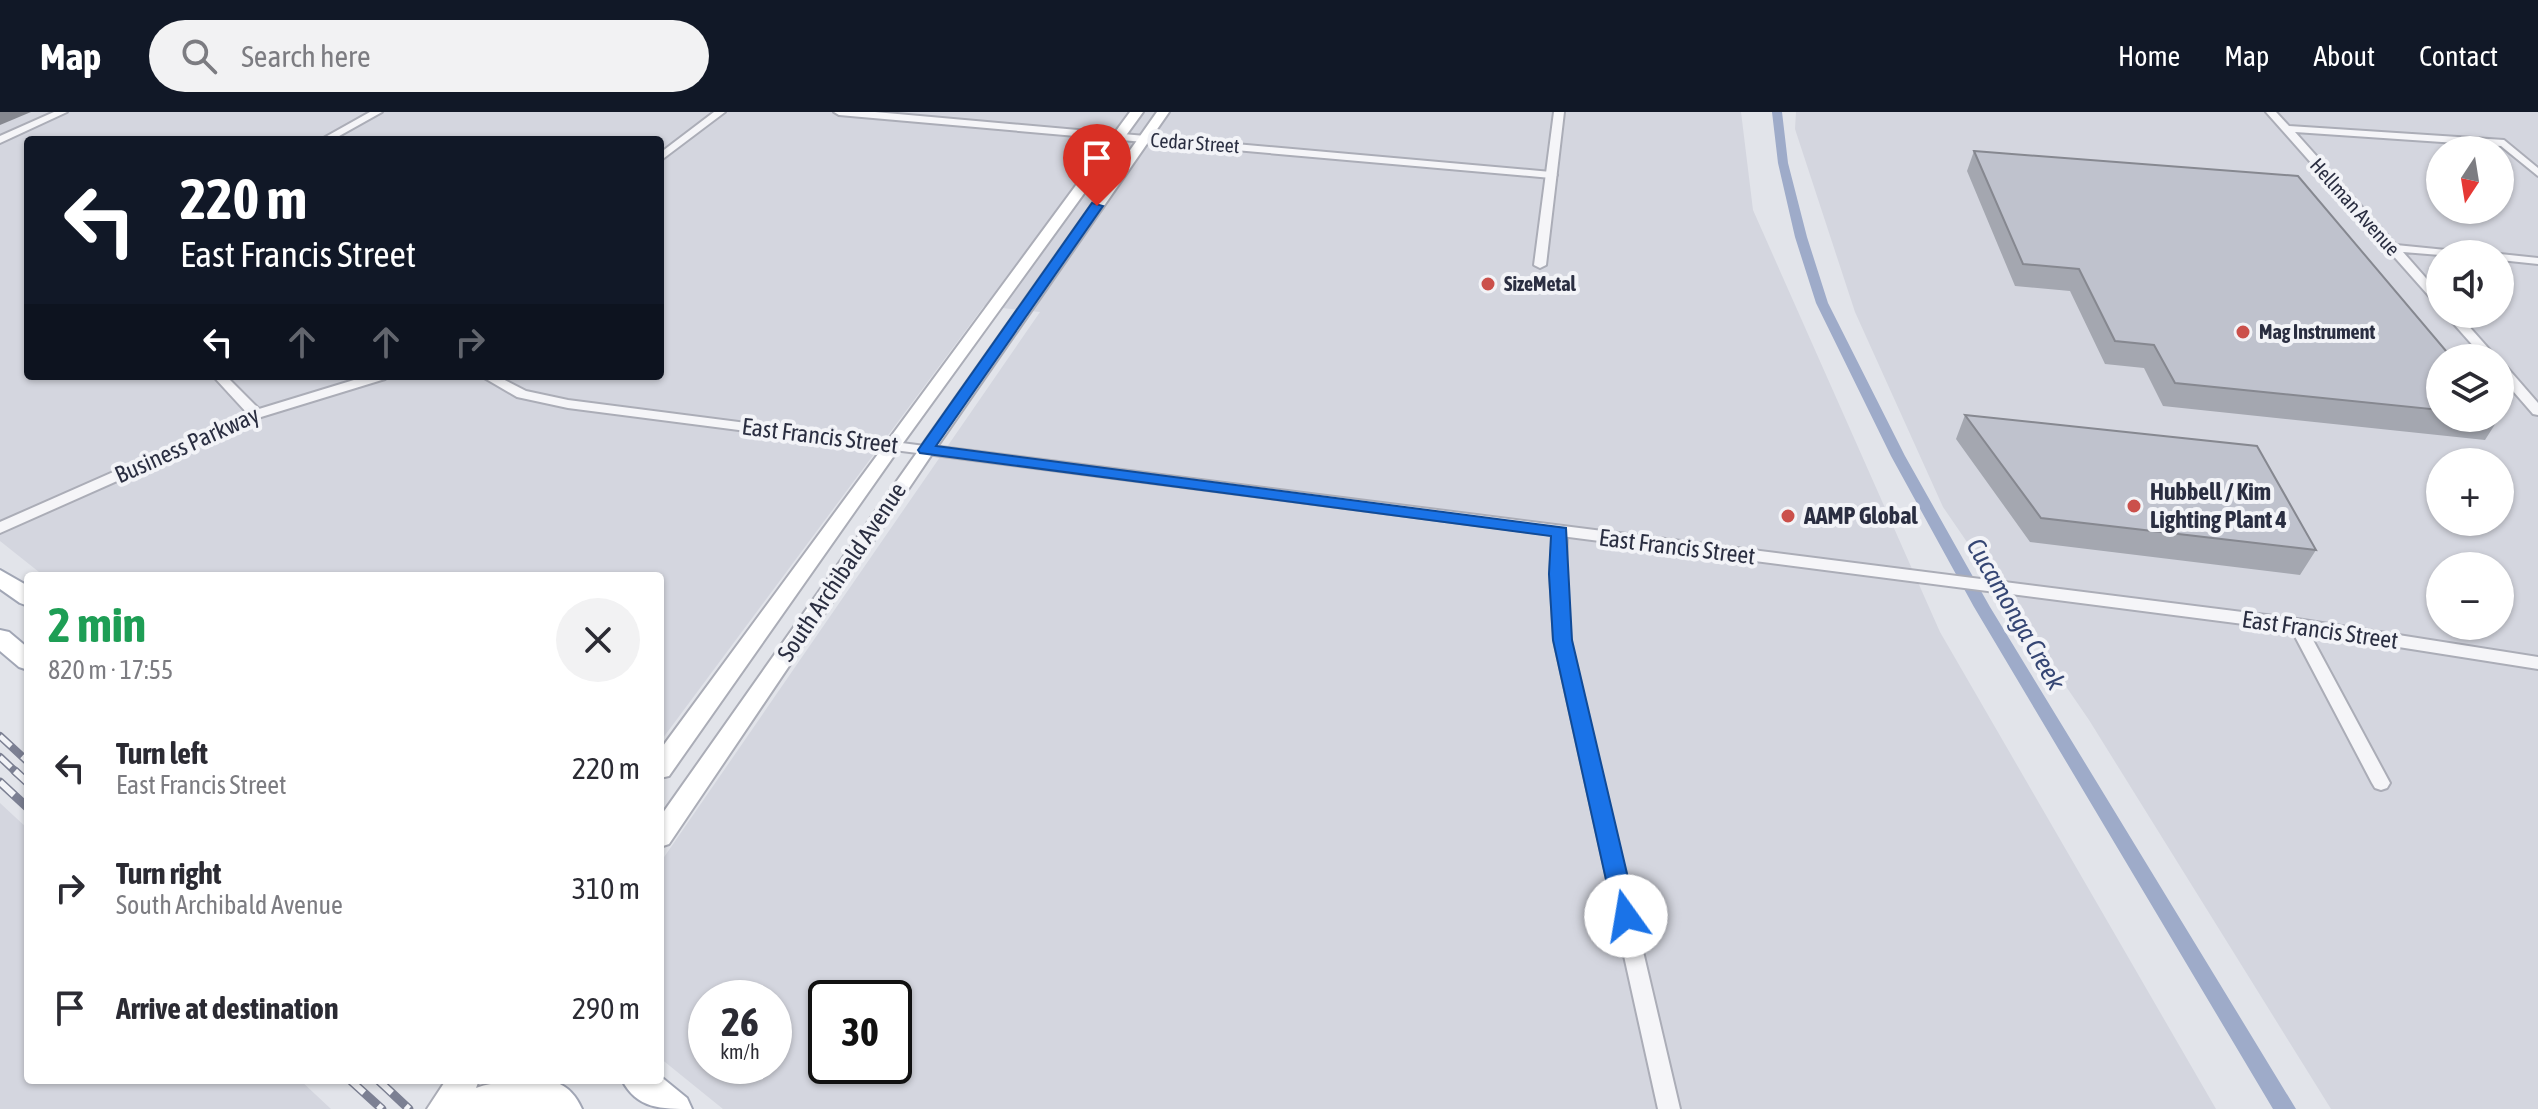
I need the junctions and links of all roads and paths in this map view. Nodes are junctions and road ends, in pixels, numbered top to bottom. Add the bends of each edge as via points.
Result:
1 (62, 112) edge
2 (377, 112) edge
3 (720, 112) edge
4 (839, 112) edge
5 (1137, 112) edge
6 (1163, 112) edge
7 (1559, 112) edge
8 (2271, 112) edge
9 (2286, 129) junction
10 (332, 136) edge
11 (1118, 137) junction
12 (1143, 139) junction
13 (0, 140) edge
14 (664, 155) edge
15 (2538, 173) edge
16 (1551, 175) junction
17 (2392, 248) junction
18 (2426, 251) edge
19 (2514, 258) edge
20 (2538, 261) edge
21 (1540, 265) dead end
22 (2426, 286) edge
23 (2464, 328) edge
24 (2478, 344) edge
25 (223, 380) edge
26 (367, 380) edge
27 (495, 380) edge
28 (2514, 384) edge
29 (2538, 411) edge
30 (256, 414) junction
31 (891, 446) junction
32 (925, 450) junction
33 (0, 528) edge
34 (1560, 532) junction
35 (0, 577) edge
36 (24, 595) edge
37 (2297, 625) junction
38 (0, 638) edge
39 (24, 658) edge
40 (2538, 663) edge
41 (664, 763) edge
42 (2381, 783) dead end
43 (664, 831) edge
44 (461, 1084) edge
45 (536, 1084) edge
46 (644, 1084) edge
47 (443, 1109) edge
48 (460, 1109) edge
49 (550, 1109) edge
50 (565, 1109) edge
51 (675, 1109) edge
52 (1669, 1109) edge

1 - 13 street
2 - 10 street
3 - 14 street
4 - 11 street, Cedar Street
5 - 11 main road, South Archibald Avenue
6 - 12 main road, South Archibald Avenue
7 - 16 street
8 - 9 street, Hellman Avenue
9 - 15 street via 2504,143
9 - 17 street, Hellman Avenue
11 - 12 street, Cedar Street
11 - 31 main road, South Archibald Avenue
12 - 16 street, Cedar Street
12 - 32 main road, South Archibald Avenue
16 - 21 street
17 - 18 street
17 - 22 street, Hellman Avenue
19 - 20 street
23 - 24 street
25 - 30 street
26 - 30 street, Business Parkway
27 - 31 street, East Francis Street via 522,394 568,404
28 - 29 street
30 - 33 street, Business Parkway
31 - 32 street, East Francis Street
31 - 41 main road, South Archibald Avenue
32 - 34 street, East Francis Street
32 - 43 main road, South Archibald Avenue
34 - 37 street, East Francis Street
34 - 52 street via 1562,640
35 - 36 main road
37 - 40 street, East Francis Street
37 - 42 street
38 - 39 main road
44 - 47 main road
45 - 50 main road
46 - 51 main road
48 - 49 main road via 508,1094

